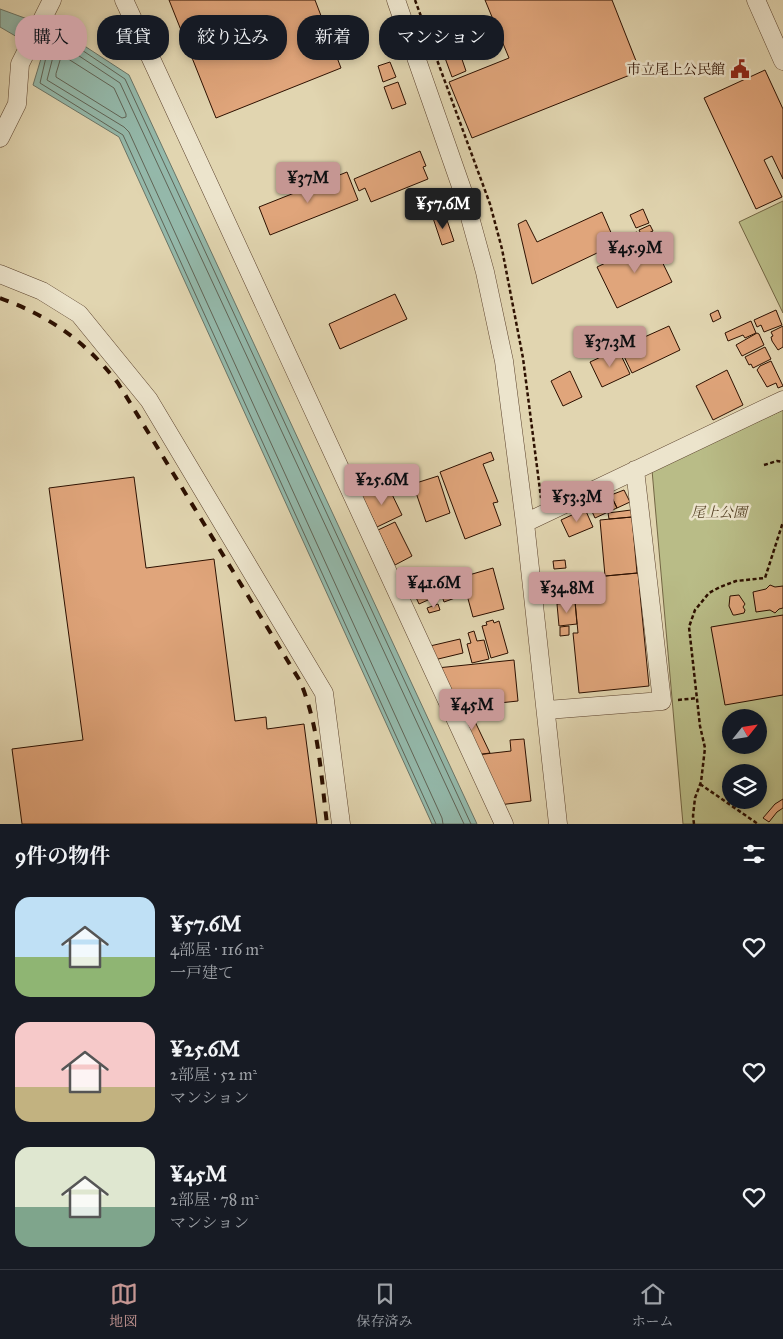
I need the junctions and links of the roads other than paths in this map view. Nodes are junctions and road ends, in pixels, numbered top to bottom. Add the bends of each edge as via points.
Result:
1 (52, 0) edge
2 (124, 0) edge
3 (396, 0) edge
4 (756, 0) edge
5 (783, 61) edge
6 (0, 138) edge
7 (0, 274) edge
8 (783, 400) edge
9 (635, 470) junction
10 (525, 523) junction
11 (547, 710) junction
12 (341, 824) edge
13 (504, 824) edge
14 (558, 824) edge

1 - 6 street via 20,64 17,104
2 - 13 street
3 - 10 street via 463,192 485,272 504,361
4 - 5 street
7 - 12 street via 42,291 79,314 149,400 324,693
8 - 9 street
9 - 10 street
9 - 11 street via 662,701
10 - 11 street
11 - 14 street

